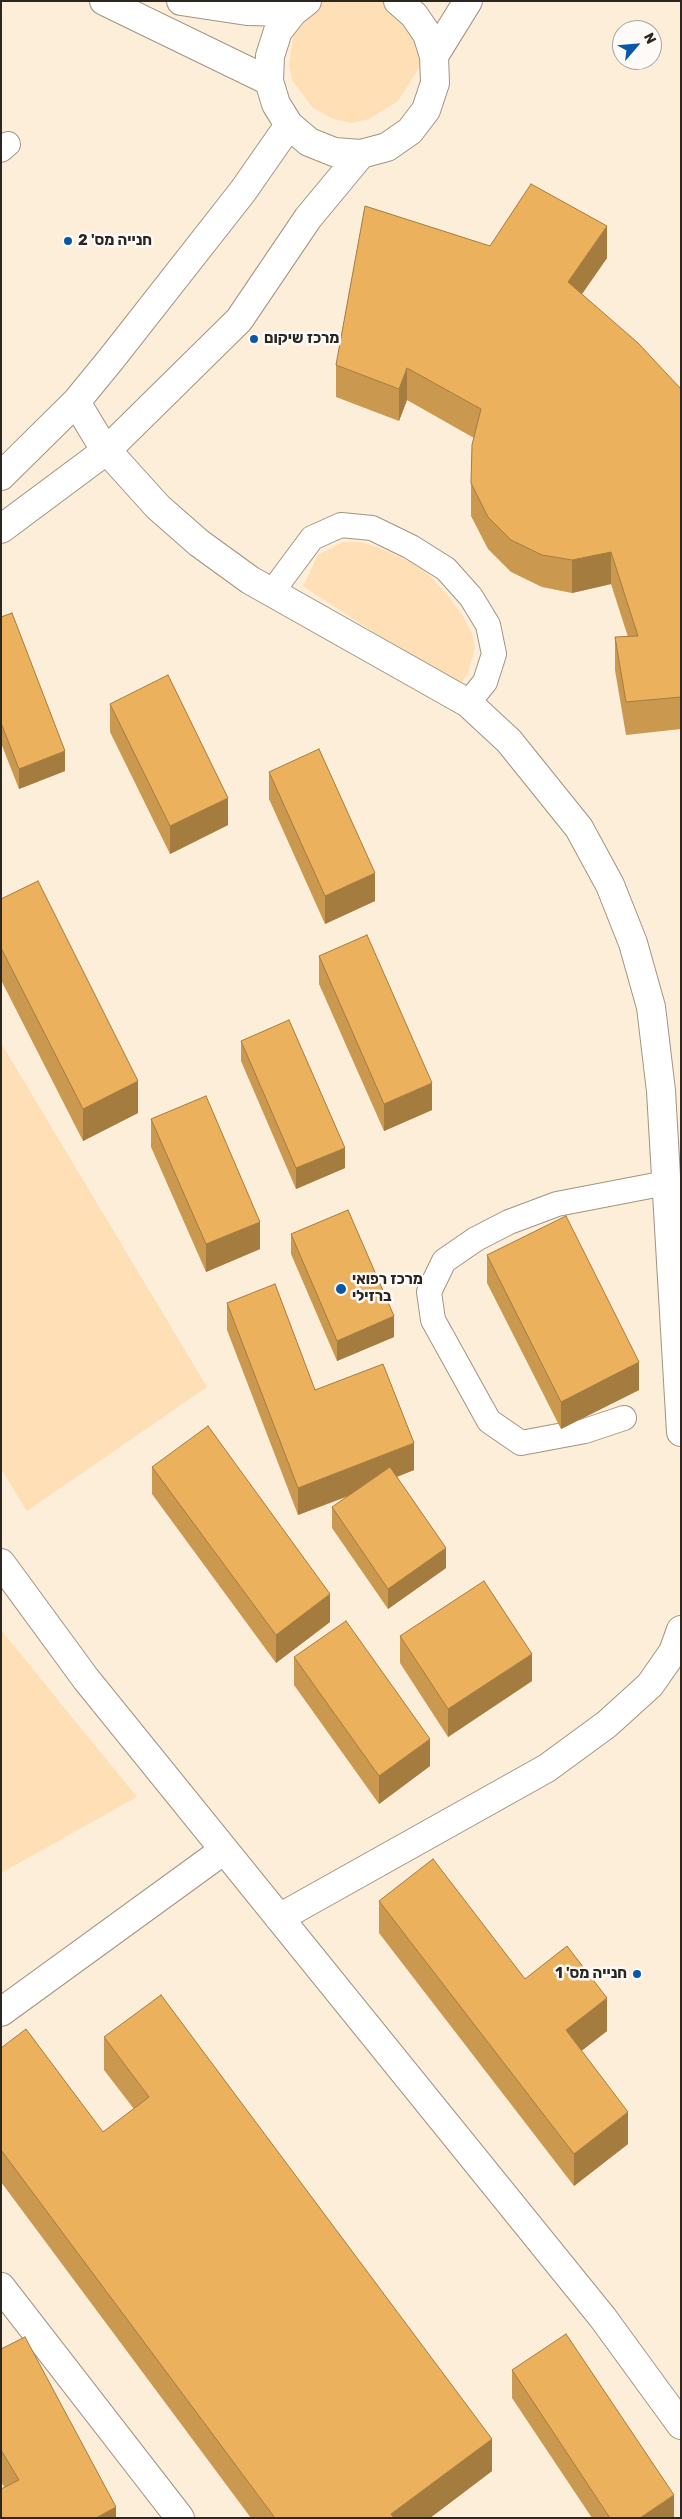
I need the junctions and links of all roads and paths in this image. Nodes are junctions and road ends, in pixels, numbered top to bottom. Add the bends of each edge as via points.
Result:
1 (104, 1) edge
2 (181, 1) edge
3 (398, 1) edge
4 (468, 1) edge
5 (300, 6) edge
6 (434, 56) junction
7 (269, 81) junction
8 (289, 125) junction
9 (360, 154) junction
10 (76, 402) junction
11 (107, 450) junction
12 (1, 476) edge
13 (1, 529) edge
14 (272, 592) junction
15 (468, 703) junction
16 (666, 1183) junction
17 (624, 1418) dead end
18 (681, 1432) edge
19 (1, 1563) edge
20 (681, 1630) edge
21 (224, 1850) junction
22 (279, 1918) junction
23 (1, 2012) edge
24 (1, 2287) edge
25 (681, 2425) edge
26 (180, 2518) edge

1 - 7 street
2 - 5 street via 247,11
3 - 6 street via 423,28
4 - 6 street
5 - 7 street via 278,32 270,56
6 - 9 street via 435,83 426,110 410,131 387,147
7 - 8 street via 276,104
8 - 9 street via 309,142 334,152
8 - 10 street via 200,248
9 - 11 street via 308,218 239,320
10 - 11 street
10 - 12 street
11 - 13 street
11 - 14 street via 158,507 199,543
14 - 15 street
14 - 15 lane via 312,538 341,525 372,528 411,547 446,569 488,625 494,654 486,682
15 - 16 street via 509,741 545,783 579,828 610,885 633,943 651,1007 661,1091
16 - 17 lane via 557,1204 509,1222 444,1261 429,1292 433,1320 489,1421 521,1443 585,1431
16 - 18 street
19 - 21 street via 86,1679
20 - 22 street via 673,1652 650,1686 607,1724 547,1768
21 - 22 street
21 - 23 street
22 - 25 street via 603,2318
24 - 26 street

